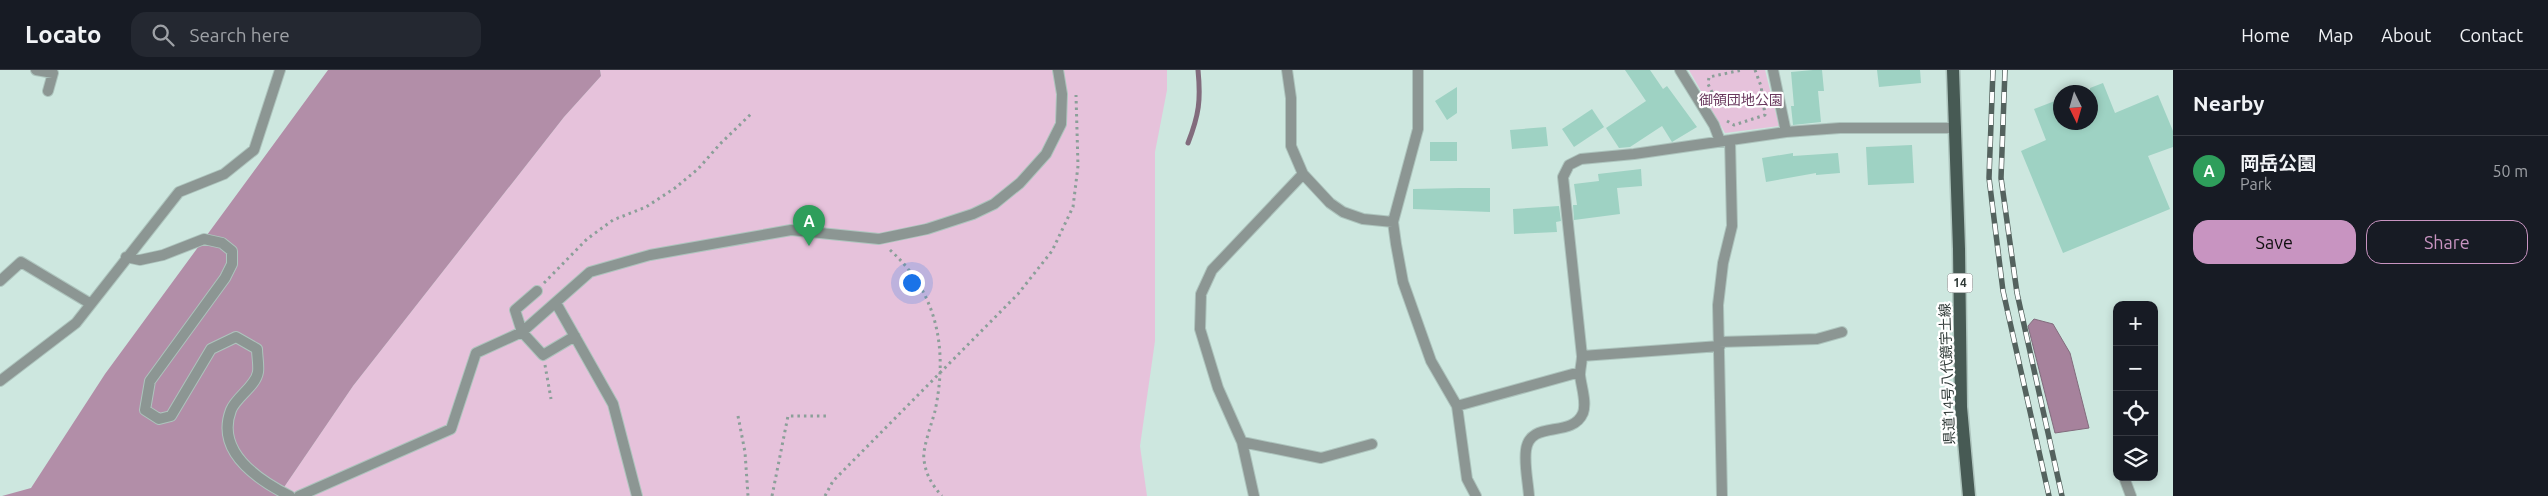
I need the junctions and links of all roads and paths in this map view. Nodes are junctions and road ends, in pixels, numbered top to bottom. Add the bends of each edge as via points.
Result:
1 (36, 70) edge
2 (280, 70) edge
3 (1058, 70) edge
4 (1287, 70) edge
5 (1418, 70) edge
6 (1680, 70) edge
7 (1742, 70) edge
8 (1754, 70) edge
9 (1773, 70) edge
10 (1953, 70) edge
11 (53, 72) edge
12 (48, 91) dead end
13 (1076, 93) dead end
14 (1720, 108) dead end
15 (752, 112) dead end
16 (1724, 116) dead end
17 (1956, 128) junction
18 (1786, 132) junction
19 (1725, 140) junction
20 (1302, 174) junction
21 (1393, 222) junction
22 (879, 239) junction
23 (126, 257) junction
24 (0, 281) edge
25 (537, 291) joint
26 (556, 303) junction
27 (91, 304) junction
28 (522, 332) junction
29 (1842, 332) dead end
30 (575, 336) junction
31 (1719, 344) junction
32 (544, 355) junction
33 (1582, 356) junction
34 (942, 371) junction
35 (1580, 372) junction
36 (0, 381) edge
37 (551, 398) dead end
38 (1458, 406) junction
39 (738, 416) dead end
40 (828, 416) dead end
41 (1242, 442) junction
42 (1372, 444) dead end
43 (2125, 481) edge
44 (290, 496) edge
45 (299, 496) edge
46 (637, 496) edge
47 (748, 496) edge
48 (772, 496) edge
49 (825, 496) edge
50 (942, 496) edge
51 (1254, 496) edge
52 (1476, 496) edge
53 (1529, 496) edge
54 (1722, 496) edge
55 (1969, 496) edge
56 (2131, 496) edge

1 - 11 street
2 - 23 street via 254,150 224,174 179,192
3 - 22 street via 1062,94 1061,124 1046,154 1020,183 994,204 973,214 927,229
4 - 20 street via 1291,98 1291,146
5 - 21 street via 1418,129
6 - 19 street
7 - 14 path via 1709,77 1708,84
8 - 16 path via 1761,86 1765,115 1734,125 1728,123
9 - 18 street
10 - 17 main road, 県道14号八代鏡宇土線 / 14
11 - 12 street
13 - 34 path via 1078,166 1073,207 1052,251 1018,294
15 - 25 path via 698,169 646,207 613,220 593,234
17 - 18 street via 1840,128
17 - 55 main road, 県道14号八代鏡宇土線 / 14 via 1961,406
18 - 19 street
19 - 31 street via 1732,226 1719,288
19 - 33 street via 1581,159 1569,165 1563,178
20 - 21 street via 1343,212 1363,219
20 - 41 street via 1212,270 1200,294 1200,329 1218,388
21 - 38 street via 1403,282 1431,361
22 - 26 street via 791,230 650,256 590,272
22 - 34 path via 920,282 936,327
23 - 27 street
23 - 44 street via 140,260 163,255 204,239 222,243 232,251 232,264 225,278 150,381 146,410 159,419 171,416 211,349 236,337 250,345 256,349 258,374 231,410 228,436 239,461 268,485
24 - 27 street via 21,262
25 - 28 street via 515,310
26 - 28 street
26 - 30 street
27 - 36 street via 76,323
28 - 32 street
28 - 45 street via 476,353 451,429
29 - 31 street via 1818,339
30 - 32 street
30 - 46 street via 613,404
31 - 33 street
31 - 54 street
32 - 37 path
33 - 35 street
34 - 49 path via 833,481
34 - 50 path via 923,458 929,482
35 - 38 street
35 - 53 street via 1584,404 1578,420 1567,427 1535,434 1530,439 1526,450
38 - 52 street via 1467,478
39 - 47 path
40 - 48 path via 788,416
41 - 42 street via 1321,458
41 - 51 street
43 - 56 street

